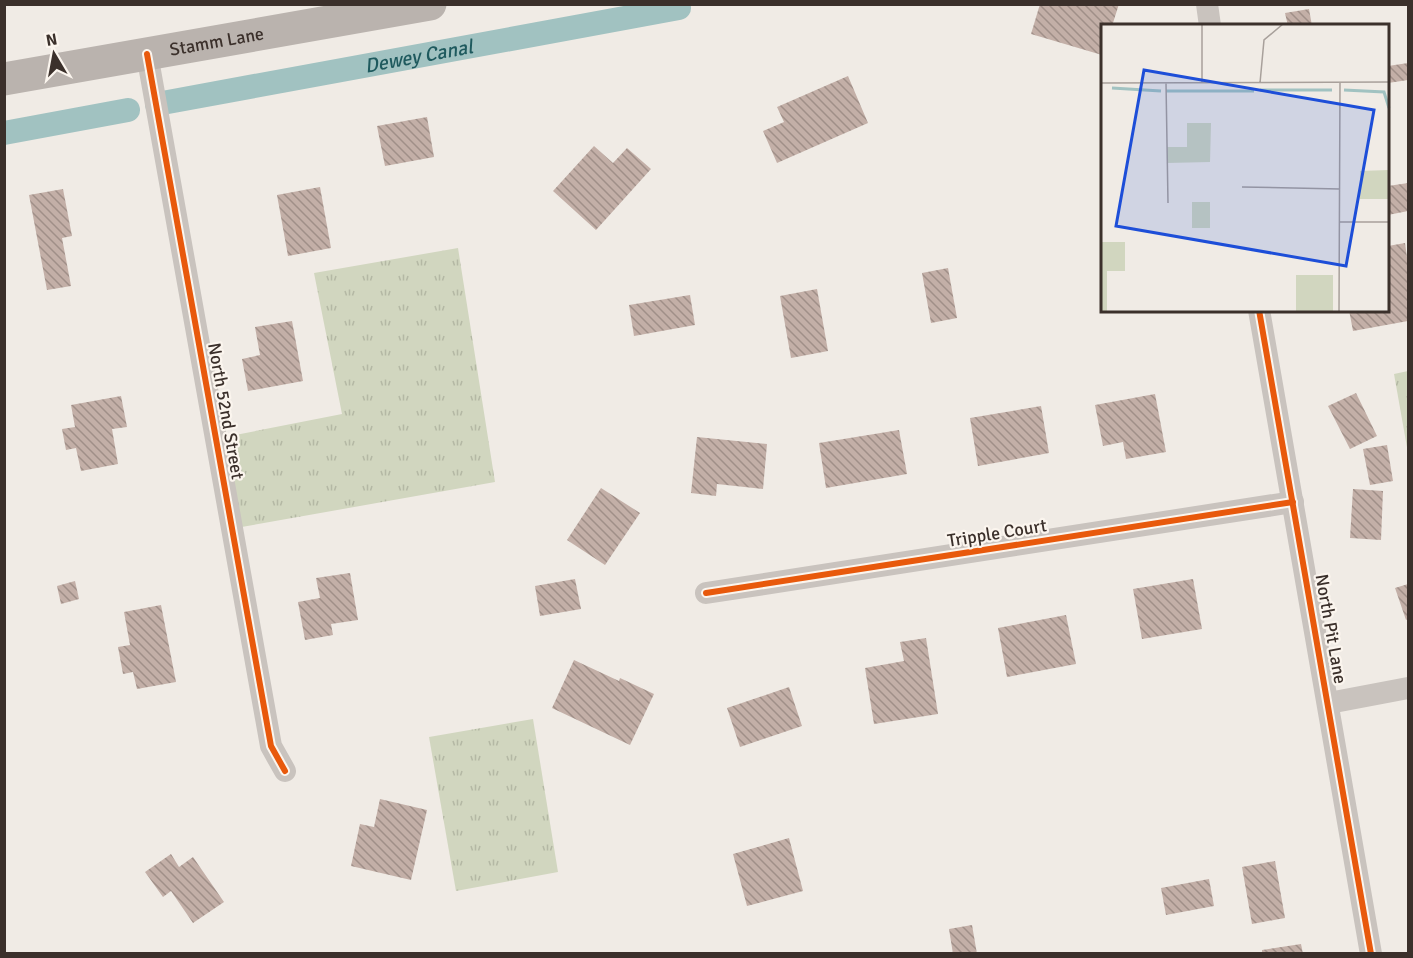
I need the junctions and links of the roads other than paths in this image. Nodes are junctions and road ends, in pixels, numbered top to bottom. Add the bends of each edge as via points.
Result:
1 (430, 4) edge
2 (1207, 4) edge
3 (360, 11) edge
4 (1210, 24) edge
5 (147, 54) junction
6 (4, 79) edge
7 (1260, 312) edge
8 (1293, 502) junction
9 (706, 593) dead end
10 (1408, 688) edge
11 (1329, 703) junction
12 (285, 771) dead end
13 (1371, 954) edge

1 - 3 street, Stamm Lane
2 - 4 street
3 - 5 street, Stamm Lane
5 - 6 street, Stamm Lane
5 - 12 street, North 52nd Street via 269,734
7 - 8 street, North Pit Lane
8 - 9 street, Tripple Court
8 - 11 street, North Pit Lane
10 - 11 street
11 - 13 street, North Pit Lane

